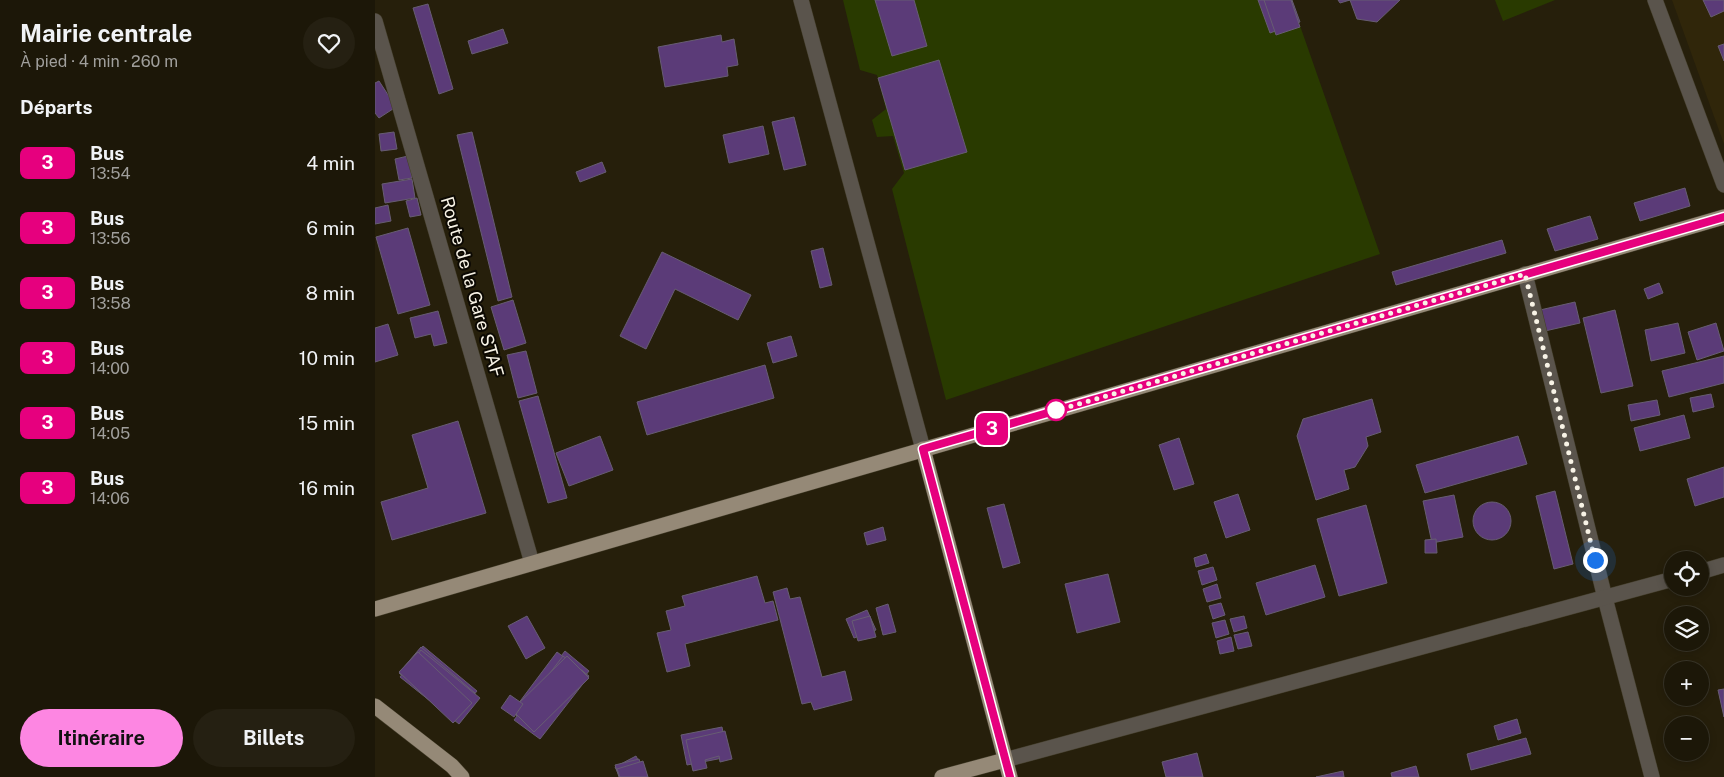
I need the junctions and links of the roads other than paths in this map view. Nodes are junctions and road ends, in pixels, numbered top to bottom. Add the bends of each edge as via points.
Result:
1 (801, 0) edge
2 (1655, 0) edge
3 (376, 28) edge
4 (1724, 185) edge
5 (1724, 217) edge
6 (1525, 274) junction
7 (923, 449) junction
8 (531, 563) junction
9 (1724, 565) edge
10 (1709, 569) edge
11 (1664, 582) edge
12 (1605, 598) junction
13 (375, 609) edge
14 (375, 706) edge
15 (1005, 760) junction
16 (462, 777) edge
17 (942, 777) edge
18 (1010, 777) edge
19 (1652, 777) edge

1 - 7 street
2 - 4 street
3 - 8 street, Route de la Gare STAF
5 - 6 main road
6 - 7 main road
6 - 12 street
7 - 8 main road
7 - 15 main road
8 - 13 main road
9 - 10 street
11 - 12 street
12 - 15 street
12 - 19 street
14 - 16 main road
15 - 17 main road
15 - 18 main road

